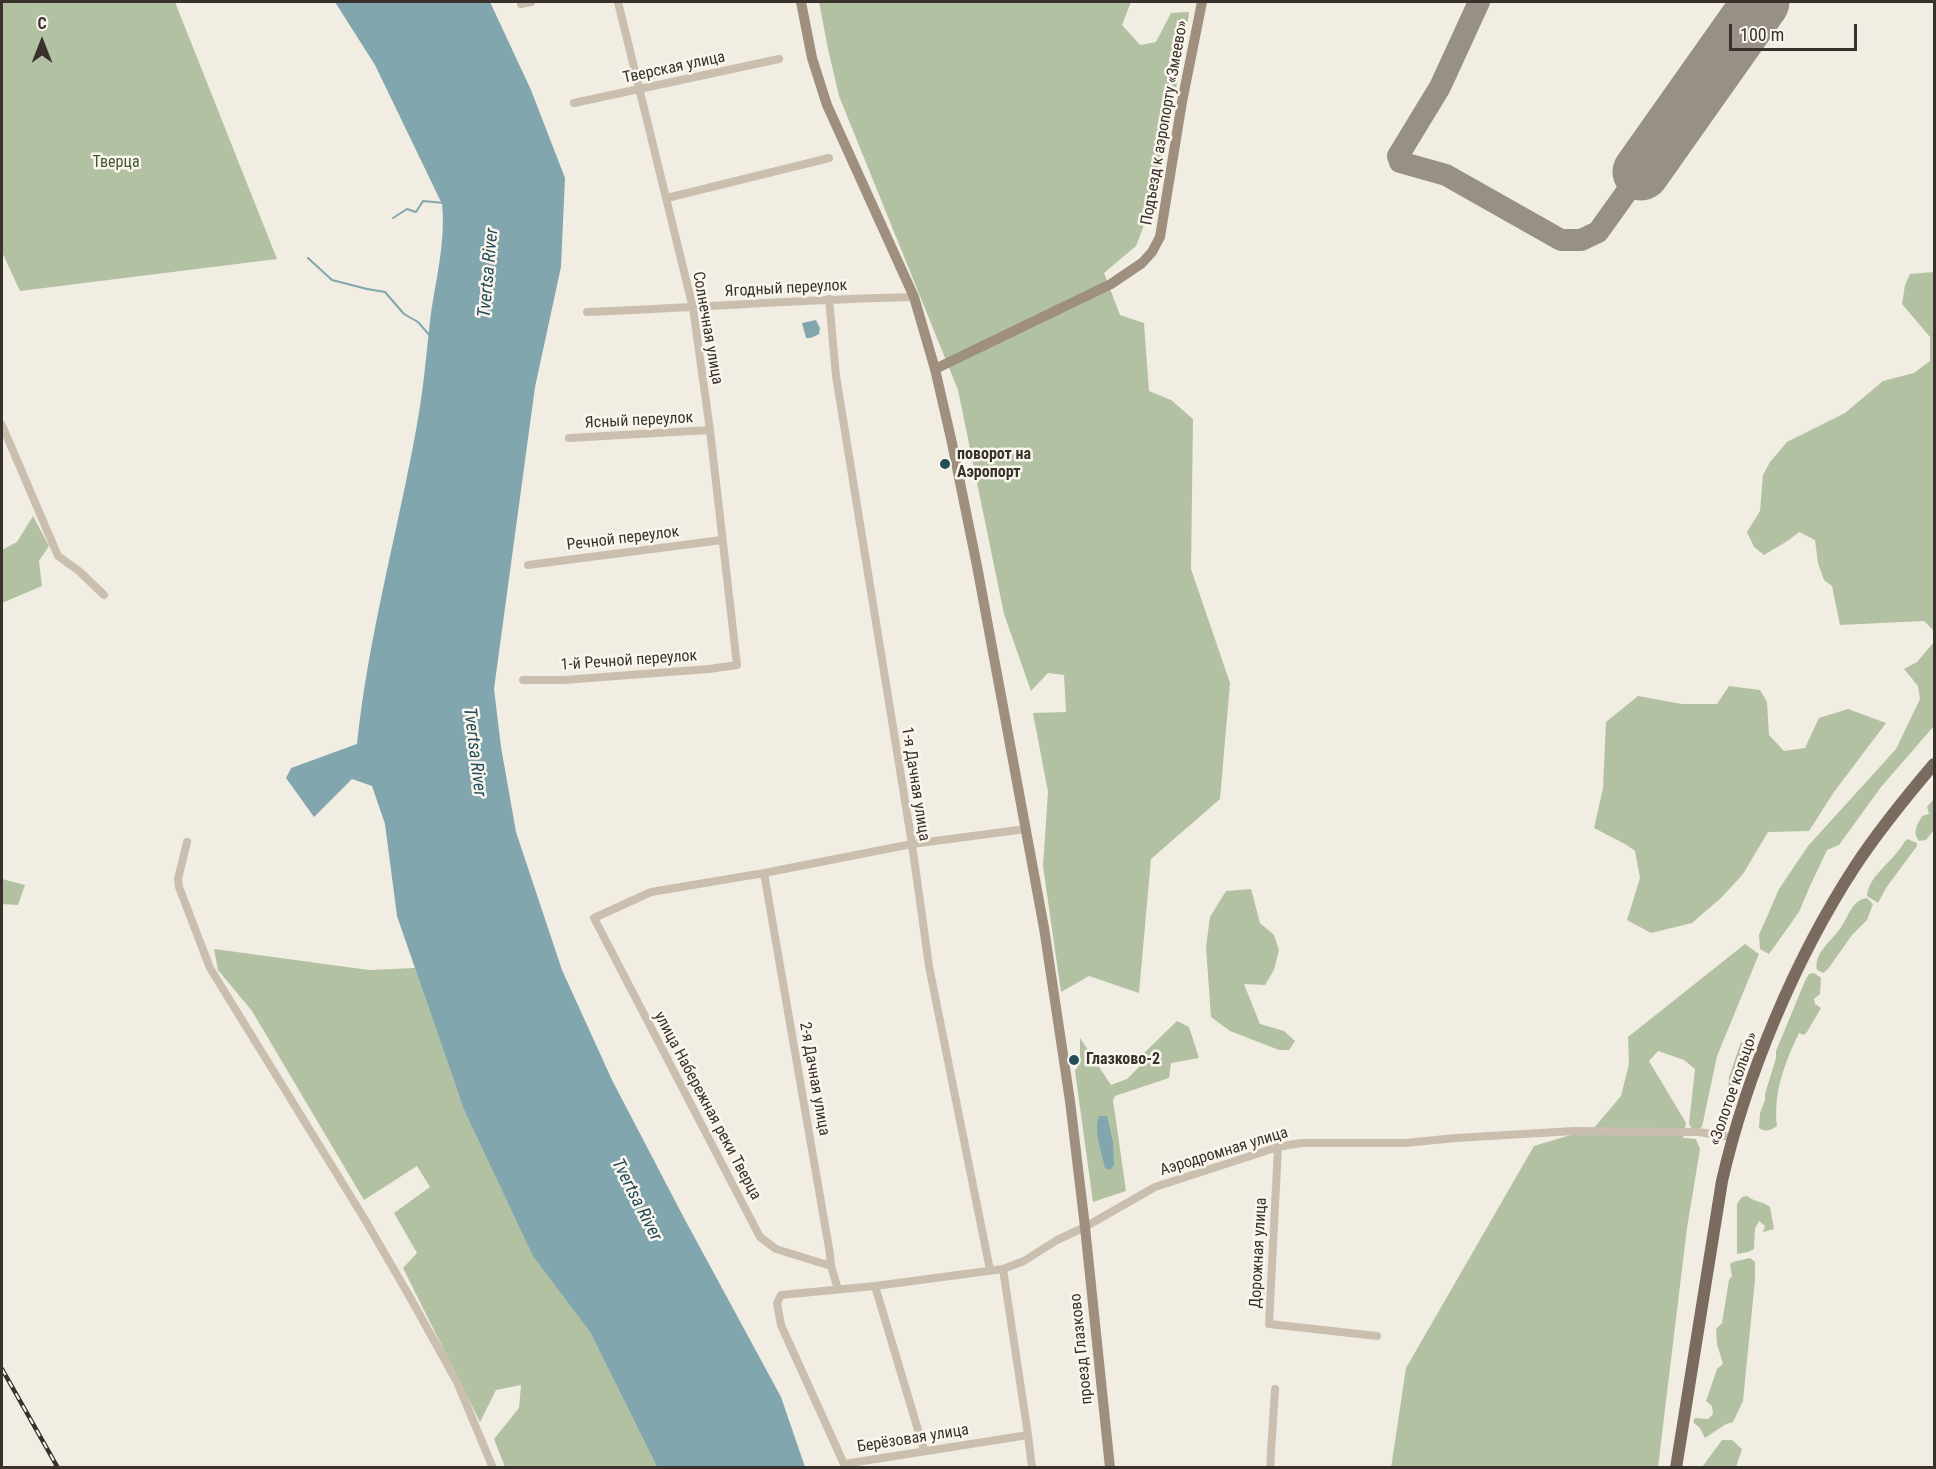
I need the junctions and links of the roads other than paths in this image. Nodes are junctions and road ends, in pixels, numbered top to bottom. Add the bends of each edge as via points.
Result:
1 (531, 2) edge
2 (618, 2) edge
3 (801, 2) edge
4 (1202, 2) edge
5 (521, 4) dead end
6 (779, 59) dead end
7 (639, 89) junction
8 (574, 104) dead end
9 (829, 158) dead end
10 (667, 198) junction
11 (914, 297) junction
12 (829, 299) junction
13 (693, 308) junction
14 (587, 312) dead end
15 (935, 369) junction
16 (2, 425) edge
17 (710, 430) junction
18 (569, 438) dead end
19 (722, 540) junction
20 (528, 565) dead end
21 (104, 595) dead end
22 (737, 665) joint
23 (523, 680) dead end
24 (1935, 764) edge
25 (1026, 829) junction
26 (187, 842) dead end
27 (912, 844) junction
28 (764, 873) junction
29 (1732, 1137) junction
30 (1278, 1147) junction
31 (1085, 1227) junction
32 (831, 1266) junction
33 (1002, 1269) junction
34 (990, 1270) junction
35 (875, 1286) junction
36 (838, 1289) junction
37 (781, 1295) joint
38 (1377, 1336) dead end
39 (1275, 1389) dead end
40 (1028, 1435) junction
41 (924, 1450) junction
42 (845, 1466) edge
43 (493, 1467) edge
44 (1032, 1467) edge
45 (1110, 1467) edge
46 (1270, 1467) edge
47 (1676, 1467) edge

1 - 5 street
2 - 7 street, Солнечная улица
3 - 11 main road, проезд Глазково via 812,58 827,105
4 - 15 main road, Подъезд к аэропорту «Змеево» via 1162,230 1152,252 1111,285
6 - 7 street, Тверская улица
7 - 8 street, Тверская улица
7 - 10 street, Солнечная улица
9 - 10 street
10 - 13 street, Солнечная улица
11 - 12 street, Ягодный переулок
11 - 15 main road, проезд Глазково
12 - 13 street, Ягодный переулок
12 - 27 street, 1-я Дачная улица via 836,376
13 - 14 street, Ягодный переулок
13 - 17 street, Солнечная улица
15 - 25 main road, проезд Глазково via 975,555
16 - 21 street via 58,556
17 - 18 street, Ясный переулок
17 - 19 street, Солнечная улица
19 - 20 street, Речной переулок
19 - 22 street, Солнечная улица
22 - 23 street, 1-й Речной переулок
24 - 29 main road, «Золотое кольцо» via 1873,841 1816,933 1784,1000
25 - 27 street
25 - 31 main road, проезд Глазково via 1070,1101
26 - 43 street via 179,887 210,968 405,1289 457,1382
27 - 28 street
27 - 34 street, 1-я Дачная улица via 929,966
28 - 32 street, 2-я Дачная улица
28 - 32 street, улица Набережная реки Тверца via 651,892 594,918 760,1237 776,1249
29 - 30 street, Аэродромная улица via 1698,1132 1574,1131
29 - 47 main road, «Золотое кольцо»
30 - 31 street, Аэродромная улица via 1155,1187
30 - 38 street, Дорожная улица via 1269,1324
31 - 33 street, Аэродромная улица
31 - 45 main road, проезд Глазково
32 - 36 street, 2-я Дачная улица
33 - 34 street, Аэродромная улица
33 - 40 street
34 - 35 street, Аэродромная улица
35 - 36 street, Аэродромная улица
35 - 41 street
36 - 37 street, Аэродромная улица
37 - 42 street, Берёзовая улица via 777,1304 781,1324
39 - 46 street
40 - 41 street, Берёзовая улица
40 - 44 street
41 - 42 street, Берёзовая улица

